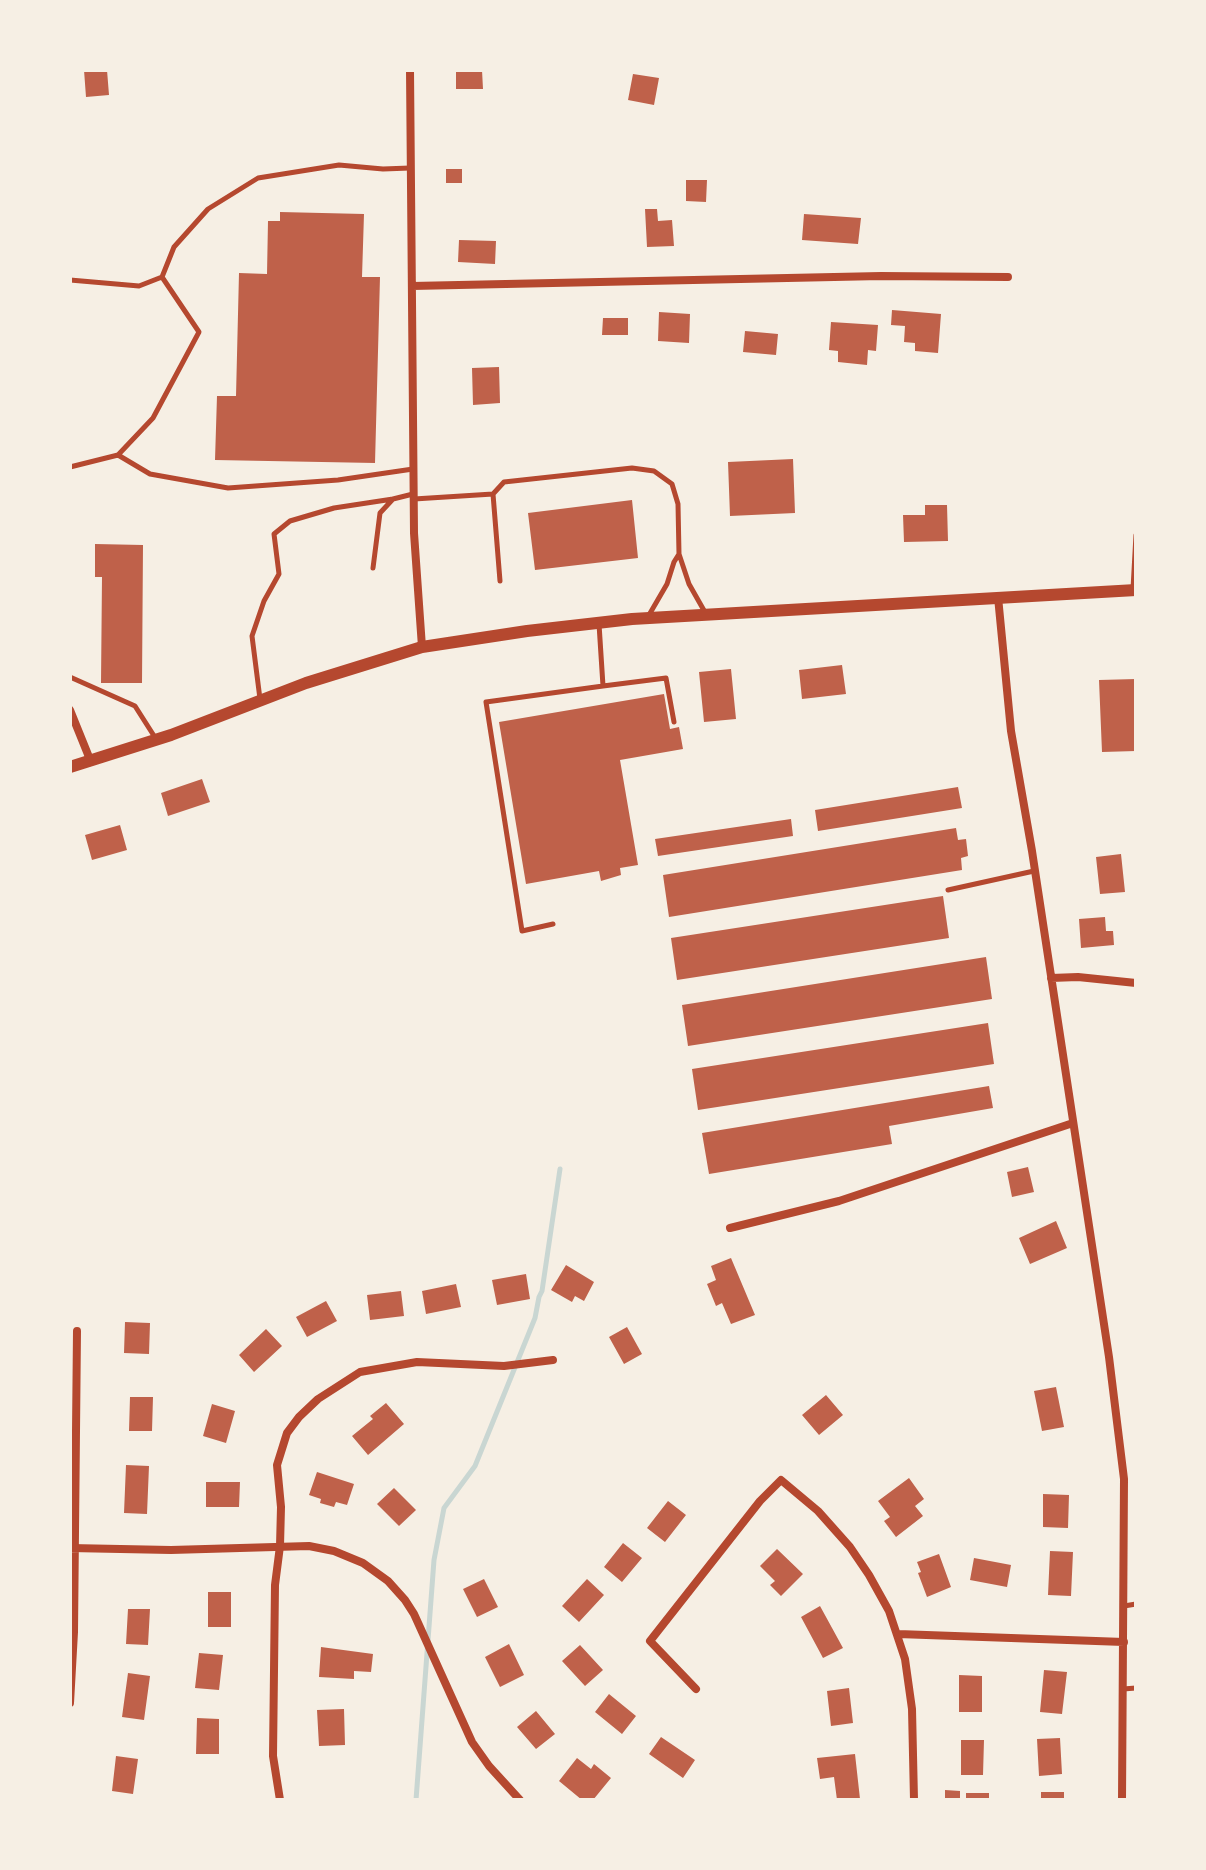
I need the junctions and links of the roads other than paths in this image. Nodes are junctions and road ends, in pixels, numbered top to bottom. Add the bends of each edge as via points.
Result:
1 (410, 70) edge
2 (411, 168) junction
3 (162, 277) junction
4 (1008, 277) dead end
5 (70, 280) edge
6 (412, 286) junction
7 (118, 455) junction
8 (70, 467) edge
9 (414, 469) junction
10 (493, 494) junction
11 (414, 496) junction
12 (393, 499) junction
13 (1136, 535) edge
14 (679, 554) junction
15 (373, 568) dead end
16 (500, 581) dead end
17 (1134, 590) edge
18 (998, 597) junction
19 (706, 615) junction
20 (646, 619) junction
21 (599, 623) junction
22 (422, 647) junction
23 (70, 677) edge
24 (603, 686) junction
25 (260, 700) junction
26 (70, 710) edge
27 (674, 722) dead end
28 (157, 740) junction
29 (91, 762) junction
30 (70, 767) edge
31 (1035, 871) junction
32 (948, 890) dead end
33 (553, 924) dead end
34 (1051, 978) junction
35 (1136, 983) edge
36 (1073, 1123) junction
37 (730, 1228) dead end
38 (77, 1331) dead end
39 (553, 1360) dead end
40 (280, 1546) junction
41 (72, 1548) edge
42 (1136, 1604) edge
43 (1124, 1606) junction
44 (898, 1634) junction
45 (1124, 1642) junction
46 (1136, 1688) edge
47 (696, 1689) dead end
48 (1122, 1689) junction
49 (70, 1703) edge
50 (280, 1800) edge
51 (520, 1800) edge
52 (914, 1800) edge
53 (1122, 1800) edge

1 - 2 street
2 - 3 lane via 339,165 258,178 208,209 174,247
2 - 6 street
3 - 5 lane via 139,286
3 - 7 lane via 199,332 153,418
4 - 6 street
6 - 9 street
7 - 8 lane
7 - 9 lane via 150,474 228,488
9 - 11 street
10 - 11 lane
10 - 14 lane via 504,482 632,468 654,471 672,484
10 - 16 lane
11 - 12 lane
11 - 22 street
12 - 15 lane via 380,513
12 - 25 lane via 334,508 290,521 274,534 279,574 252,636
13 - 17 lane
14 - 19 lane
14 - 20 lane
17 - 18 main road
18 - 19 main road
18 - 31 street via 1011,731
19 - 20 main road
20 - 21 main road
21 - 22 main road
21 - 24 lane
22 - 25 main road
23 - 28 lane via 135,706
24 - 27 lane via 666,678
24 - 33 lane via 486,702 522,931
25 - 28 main road
26 - 29 street
28 - 29 main road
29 - 30 main road
31 - 32 lane
31 - 34 street
34 - 35 street
34 - 36 street
36 - 37 street via 839,1201
36 - 43 street via 1124,1479
38 - 41 street
39 - 40 street via 504,1366 398,1363 360,1372 333,1387 299,1417 279,1452
40 - 41 street
40 - 50 street via 273,1756
40 - 51 street via 346,1555 388,1581 414,1614 472,1742
41 - 49 street
42 - 43 lane
43 - 45 street
44 - 45 street
44 - 47 street via 880,1593 850,1547 781,1480 650,1641
44 - 52 street via 912,1709
45 - 48 street
46 - 48 lane
48 - 53 street

